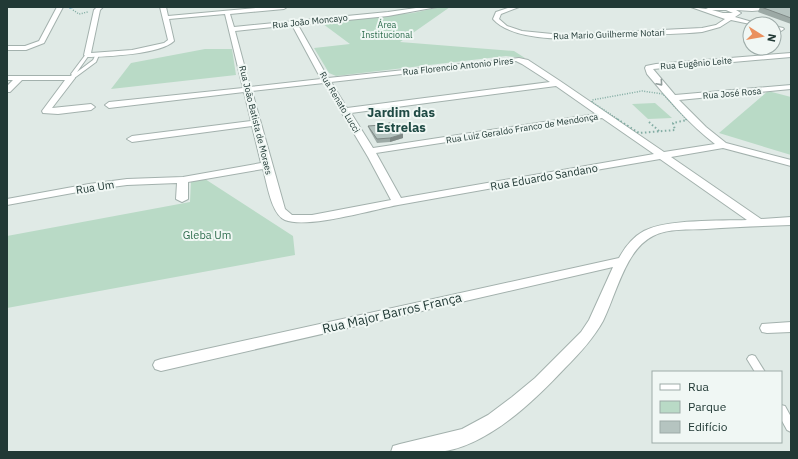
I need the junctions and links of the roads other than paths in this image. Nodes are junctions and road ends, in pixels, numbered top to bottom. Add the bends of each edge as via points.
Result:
1 (60, 7) edge
2 (100, 7) edge
3 (163, 7) edge
4 (199, 7) edge
5 (284, 7) edge
6 (434, 7) edge
7 (516, 7) edge
8 (694, 7) edge
9 (778, 7) edge
10 (270, 8) edge
11 (716, 10) edge
12 (752, 10) junction
13 (228, 12) junction
14 (201, 15) junction
15 (734, 16) junction
16 (166, 18) junction
17 (742, 19) edge
18 (294, 23) junction
19 (233, 29) junction
20 (680, 31) junction
21 (7, 48) edge
22 (94, 55) junction
23 (789, 56) edge
24 (7, 78) edge
25 (20, 78) junction
26 (70, 78) junction
27 (326, 80) junction
28 (557, 83) junction
29 (791, 87) edge
30 (248, 89) junction
31 (770, 89) junction
32 (7, 90) edge
33 (791, 94) edge
34 (672, 98) junction
35 (109, 106) dead end
36 (91, 107) dead end
37 (345, 111) junction
38 (604, 115) junction
39 (255, 123) junction
40 (132, 139) dead end
41 (723, 145) junction
42 (369, 151) junction
43 (664, 156) junction
44 (791, 163) edge
45 (267, 165) junction
46 (183, 180) junction
47 (182, 199) dead end
48 (7, 202) edge
49 (398, 202) junction
50 (296, 219) joint
51 (791, 221) edge
52 (758, 222) junction
53 (622, 261) junction
54 (791, 327) edge
55 (767, 328) dead end
56 (752, 359) dead end
57 (161, 365) dead end
58 (759, 371) edge
59 (782, 411) edge
60 (791, 427) edge
61 (400, 452) edge

1 - 21 street via 42,42 26,48
2 - 22 street via 97,10
3 - 16 street
4 - 14 street
5 - 10 street
6 - 18 street, Rua João Moncayo via 408,12
7 - 20 street, Rua Mario Guilherme Notari via 498,14 498,23 529,34 565,37
8 - 11 street, Rua Mario Guilherme Notari
9 - 12 street, Rua Mario Guilherme Notari
10 - 13 street
11 - 12 street, Rua Mario Guilherme Notari
11 - 15 street
11 - 15 street, Rua Mario Guilherme Notari via 735,10 738,13
11 - 20 street, Rua Mario Guilherme Notari via 716,24
12 - 15 street, Rua Mario Guilherme Notari
13 - 14 street
13 - 19 street, Rua João Batista de Moraes
14 - 16 street
15 - 17 street
15 - 20 street, Rua Mario Guilherme Notari via 710,29
16 - 22 street via 171,41 168,44 152,49
18 - 19 street, Rua João Moncayo
18 - 27 street, Rua Renato Lucci
19 - 30 street, Rua João Batista de Moraes
22 - 26 lane
22 - 26 lane via 95,61
23 -> 34 street, Rua Eugênio Leite via 649,68
24 - 25 street
25 - 26 street
25 - 32 street
26 - 36 street via 46,110
27 - 28 street, Rua Florencio Antonio Pires via 517,59
27 - 30 street, Rua Florencio Antonio Pires
27 - 37 street, Rua Renato Lucci
28 - 37 street
28 - 38 street, Rua Florencio Antonio Pires
29 - 31 street, Rua José Rosa
30 - 35 street, Rua Florencio Antonio Pires
30 - 39 street, Rua João Batista de Moraes
31 - 33 street
31 - 34 street, Rua José Rosa
34 - 41 street via 708,134
37 - 42 street, Rua Renato Lucci
38 - 42 street, Rua Luiz Geraldo Franco de Mendonça
38 - 43 street, Rua Florencio Antonio Pires
39 - 40 street
39 - 45 street, Rua João Batista de Moraes
41 - 43 street, Rua Eduardo Sandano
41 - 44 street, Rua Eduardo Sandano
42 - 49 street, Rua Renato Lucci
43 - 49 street, Rua Eduardo Sandano
43 - 52 street, Rua Florencio Antonio Pires
45 - 46 street, Rua Um
45 - 50 street, Rua João Batista de Moraes via 280,210 288,217
46 - 47 street
46 - 48 street, Rua Um via 127,182
49 - 50 street, Rua Eduardo Sandano via 312,219
51 - 52 street
52 - 53 street via 659,230 646,235
53 - 57 street, Rua Major Barros França
53 - 61 street via 604,305 589,332 510,410 467,435
54 - 55 street
56 - 58 lane
59 - 60 lane

